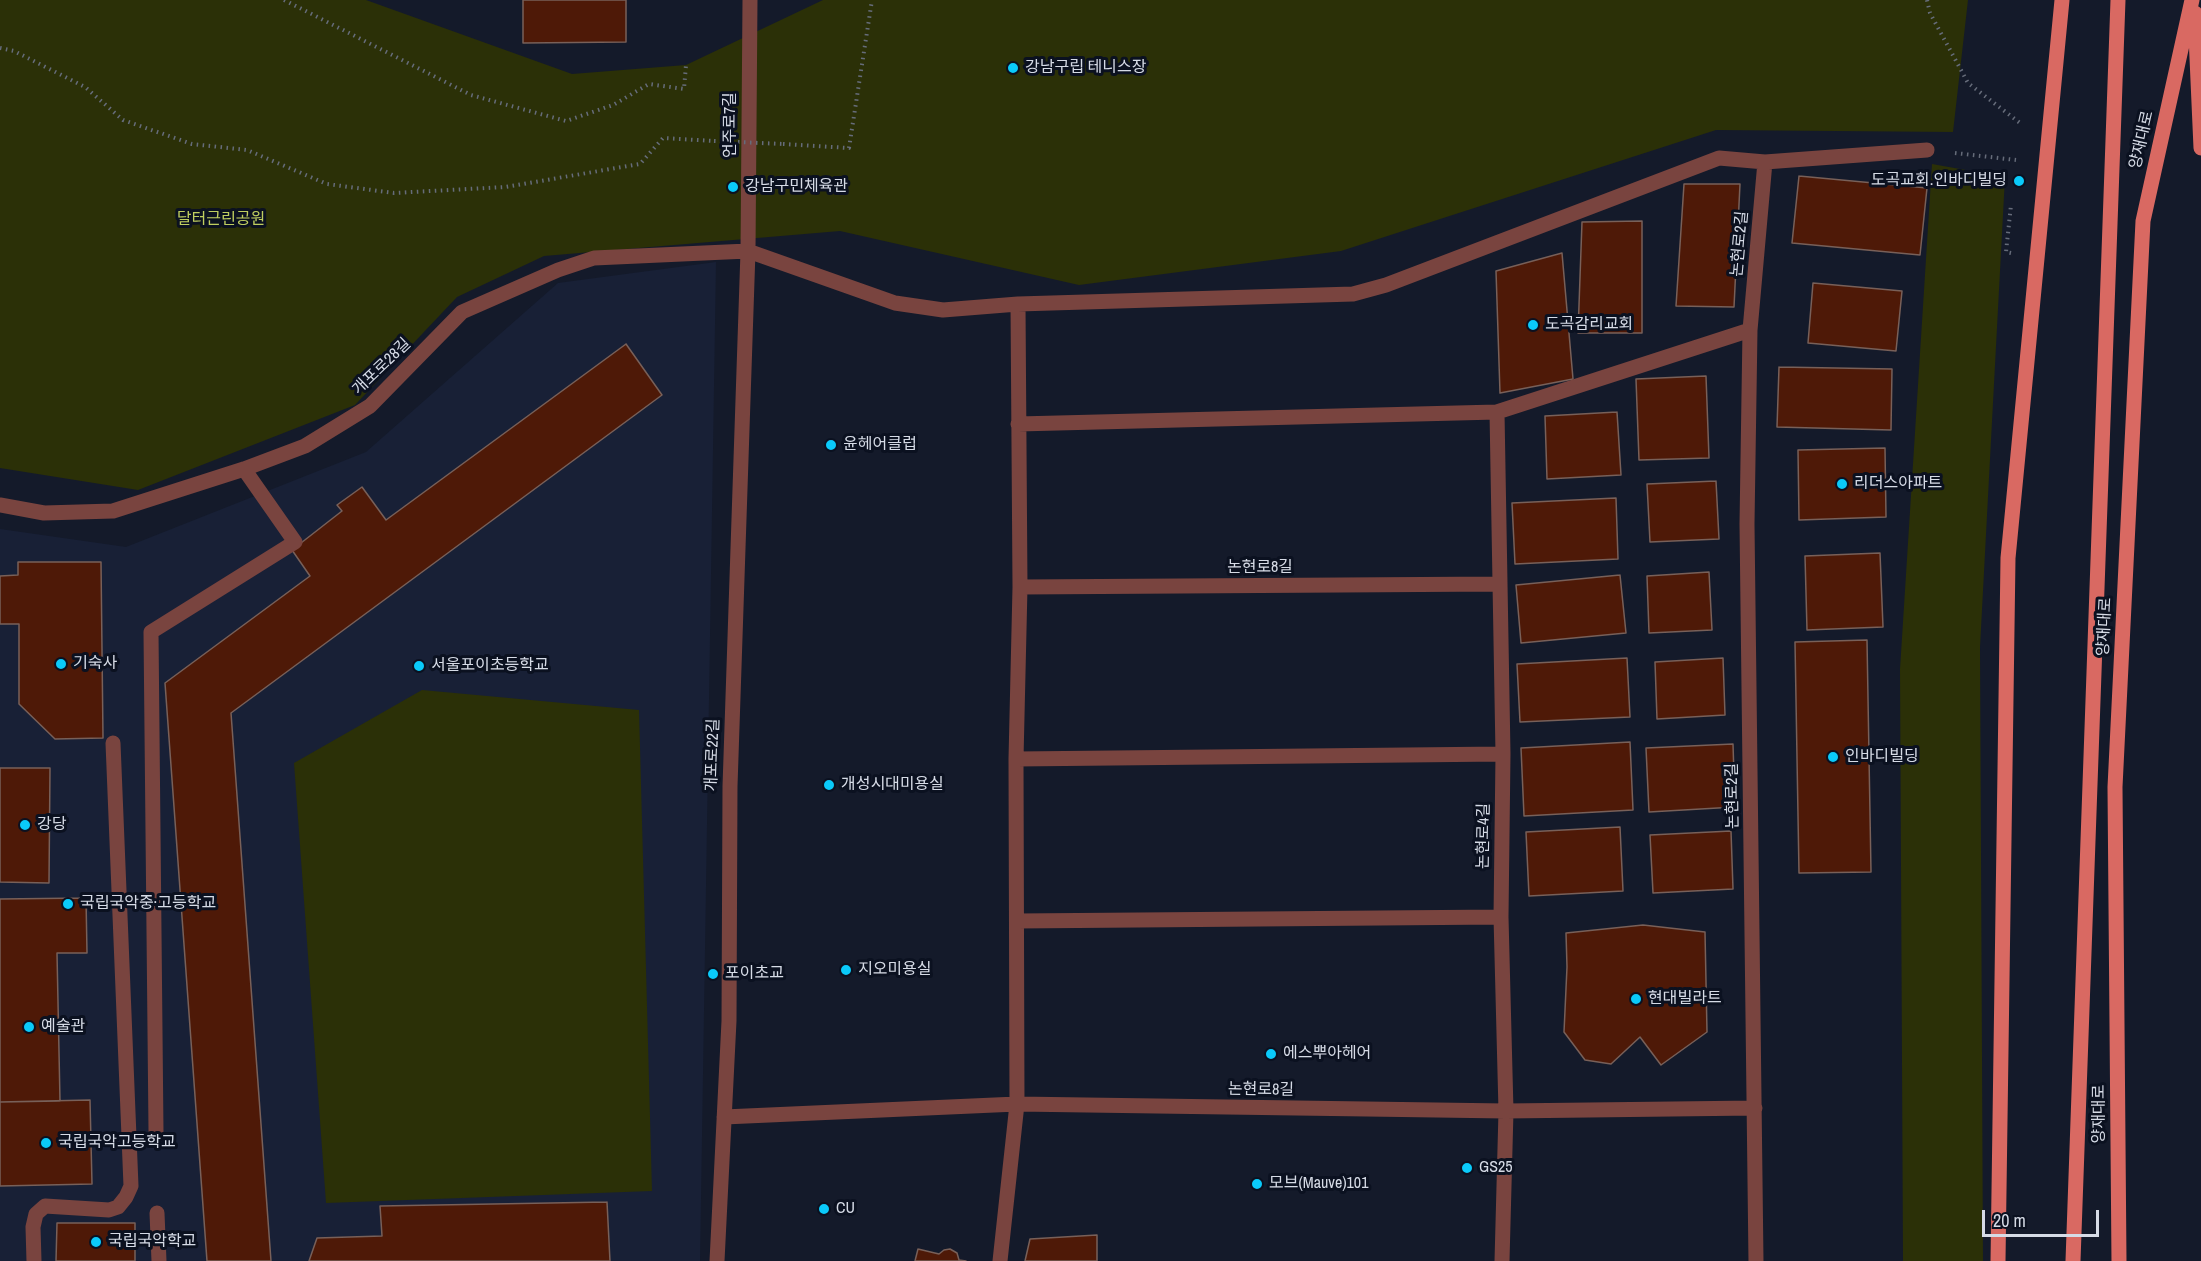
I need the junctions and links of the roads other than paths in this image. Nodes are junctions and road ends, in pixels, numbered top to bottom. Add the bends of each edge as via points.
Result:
1 (750, 0) edge
2 (2062, 0) edge
3 (2118, 0) edge
4 (2193, 0) edge
5 (2201, 148) edge
6 (1927, 150) road end
7 (1765, 162) junction
8 (748, 251) junction
9 (1018, 304) junction
10 (1750, 330) junction
11 (1497, 412) junction
12 (1018, 424) junction
13 (244, 469) junction
14 (0, 505) edge
15 (1500, 584) junction
16 (1020, 587) junction
17 (113, 743) dead end
18 (1503, 754) junction
19 (1016, 759) junction
20 (1501, 918) junction
21 (1017, 921) junction
22 (1017, 1104) junction
23 (1755, 1108) junction
24 (1506, 1112) junction
25 (724, 1117) junction
26 (156, 1131) dead end
27 (157, 1213) dead end
28 (34, 1261) edge
29 (159, 1261) edge
30 (717, 1261) edge
31 (1000, 1261) edge
32 (1502, 1261) edge
33 (1756, 1261) edge
34 (1998, 1261) edge
35 (2073, 1261) edge
36 (2119, 1261) edge

1 - 8 street, 언주로7길
2 - 34 main road via 2008,558
3 - 35 main road, 양재대로
4 - 5 main road, 양재대로
4 - 36 main road, 양재대로 via 2143,221 2115,787
6 - 7 street
7 - 9 street via 1719,158 1386,285 1353,294
7 - 10 street, 논현로2길
8 - 9 street via 895,303 943,310
8 - 13 street, 개포로28길 via 594,258 558,270 462,312 370,406 305,446
8 - 25 street, 개포로22길 via 730,786 729,1021
9 - 12 street
10 - 11 street
10 - 23 street, 논현로2길 via 1747,524
11 - 12 street
11 - 15 street, 논현로4길
12 - 16 street
13 - 14 street, 개포로28길 via 113,511 44,513
13 - 26 street via 295,543 151,632
15 - 16 street, 논현로8길
15 - 18 street, 논현로4길
16 - 19 street
17 - 28 street via 131,1186 118,1207 109,1210 45,1206 36,1214 33,1227
18 - 19 street
18 - 20 street, 논현로4길
19 - 21 street
20 - 21 street
20 - 24 street, 논현로4길
21 - 22 street
22 - 24 street, 논현로8길
22 - 25 street, 논현로8길
22 - 31 street
23 - 24 street, 논현로8길
23 - 33 street, 논현로2길
24 - 32 street, 논현로4길
25 - 30 street, 개포로22길
27 - 29 street

